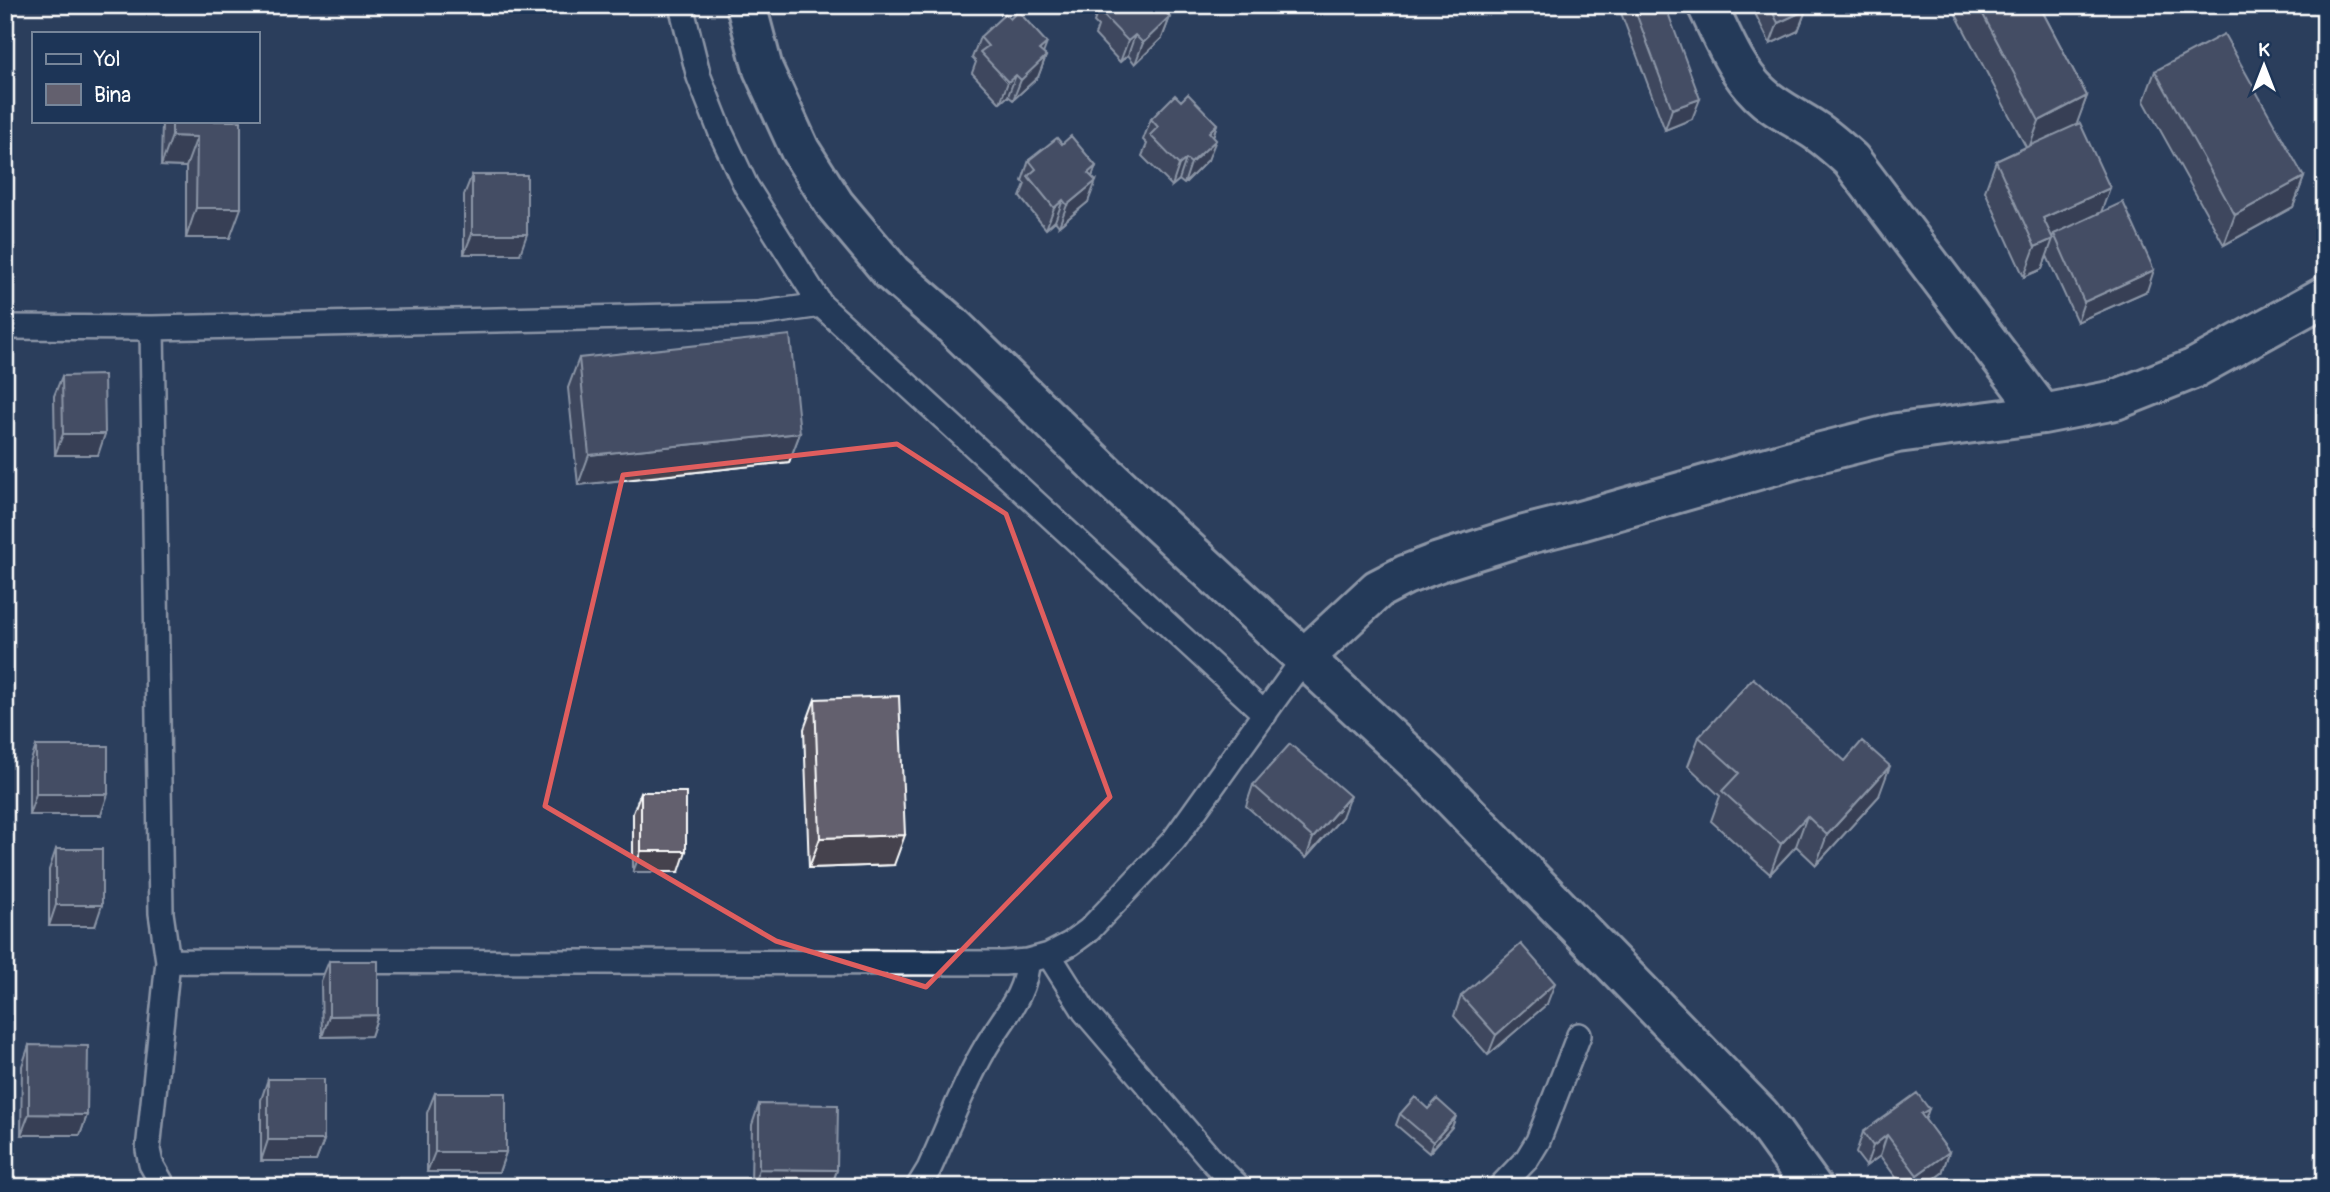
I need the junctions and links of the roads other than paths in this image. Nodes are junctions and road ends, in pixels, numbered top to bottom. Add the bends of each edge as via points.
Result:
1 (681, 5) edge
2 (746, 5) edge
3 (1707, 5) edge
4 (2325, 296) edge
5 (821, 304) junction
6 (5, 327) edge
7 (152, 328) junction
8 (2043, 414) junction
9 (1305, 657) junction
10 (1265, 714) junction
11 (1038, 958) junction
12 (167, 961) junction
13 (1579, 1035) dead end
14 (163, 1187) edge
15 (918, 1187) edge
16 (1239, 1187) edge
17 (1500, 1187) edge
18 (1812, 1187) edge

1 - 5 lane via 699,77 720,133 746,186
2 - 9 street via 763,69 800,150 835,205 892,273
3 - 8 street via 1749,82 1775,107 1851,160
4 - 8 street via 2193,369 2115,400
5 - 7 lane via 757,314
5 - 10 lane
6 - 7 lane
7 - 12 lane via 161,912
8 - 9 street via 1897,433 1439,562 1378,589
9 - 10 lane
9 - 18 street via 1431,776 1760,1115
10 - 11 lane via 1174,841 1089,930
11 - 12 lane via 976,963
11 - 15 lane via 983,1052
11 - 16 lane
12 - 14 lane via 148,1150
13 - 17 lane via 1538,1141

